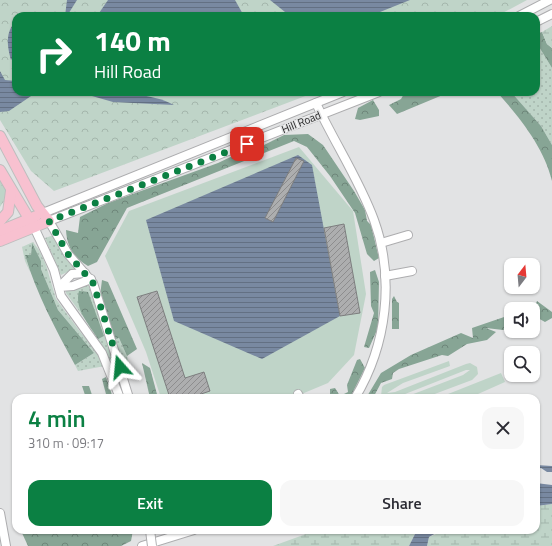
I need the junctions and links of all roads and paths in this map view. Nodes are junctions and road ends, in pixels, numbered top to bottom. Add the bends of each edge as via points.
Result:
1 (548, 1) edge
2 (527, 12) edge
3 (552, 14) edge
4 (540, 20) edge
5 (333, 96) edge
6 (368, 96) edge
7 (316, 103) junction
8 (321, 114) junction
9 (0, 136) edge
10 (0, 170) edge
11 (11, 190) junction
12 (46, 217) junction
13 (0, 221) edge
14 (32, 223) junction
15 (0, 231) edge
16 (408, 235) dead end
17 (0, 241) edge
18 (381, 243) junction
19 (412, 271) dead end
20 (88, 276) junction
21 (385, 276) junction
22 (59, 287) junction
23 (118, 394) edge
24 (128, 394) edge
25 (357, 394) edge
26 (0, 513) edge
27 (150, 534) edge
28 (181, 534) edge
29 (6, 546) edge
30 (142, 546) edge
31 (152, 546) edge

1 - 2 street
3 - 4 street
5 - 7 street, Hill Road
6 - 8 street, Hill Road
7 - 8 street
7 - 12 street, Hill Road
8 - 12 street, Hill Road via 203,162
8 - 18 street via 367,204
9 - 12 main road
10 - 11 main road
11 - 13 main road via 8,212
11 - 14 main road
12 - 14 main road, Hill Road
12 - 20 street via 68,254
14 - 15 main road, Hill Road
14 - 17 main road, Hill Road
14 - 22 street via 54,270
16 - 18 street
18 - 21 street
19 - 21 street
20 - 22 street via 73,286
20 - 22 street via 72,274
20 - 24 street
21 - 25 street via 381,332 370,371
22 - 23 street via 62,298 102,353
26 - 29 street
27 - 31 street, bridge
28 - 30 street

